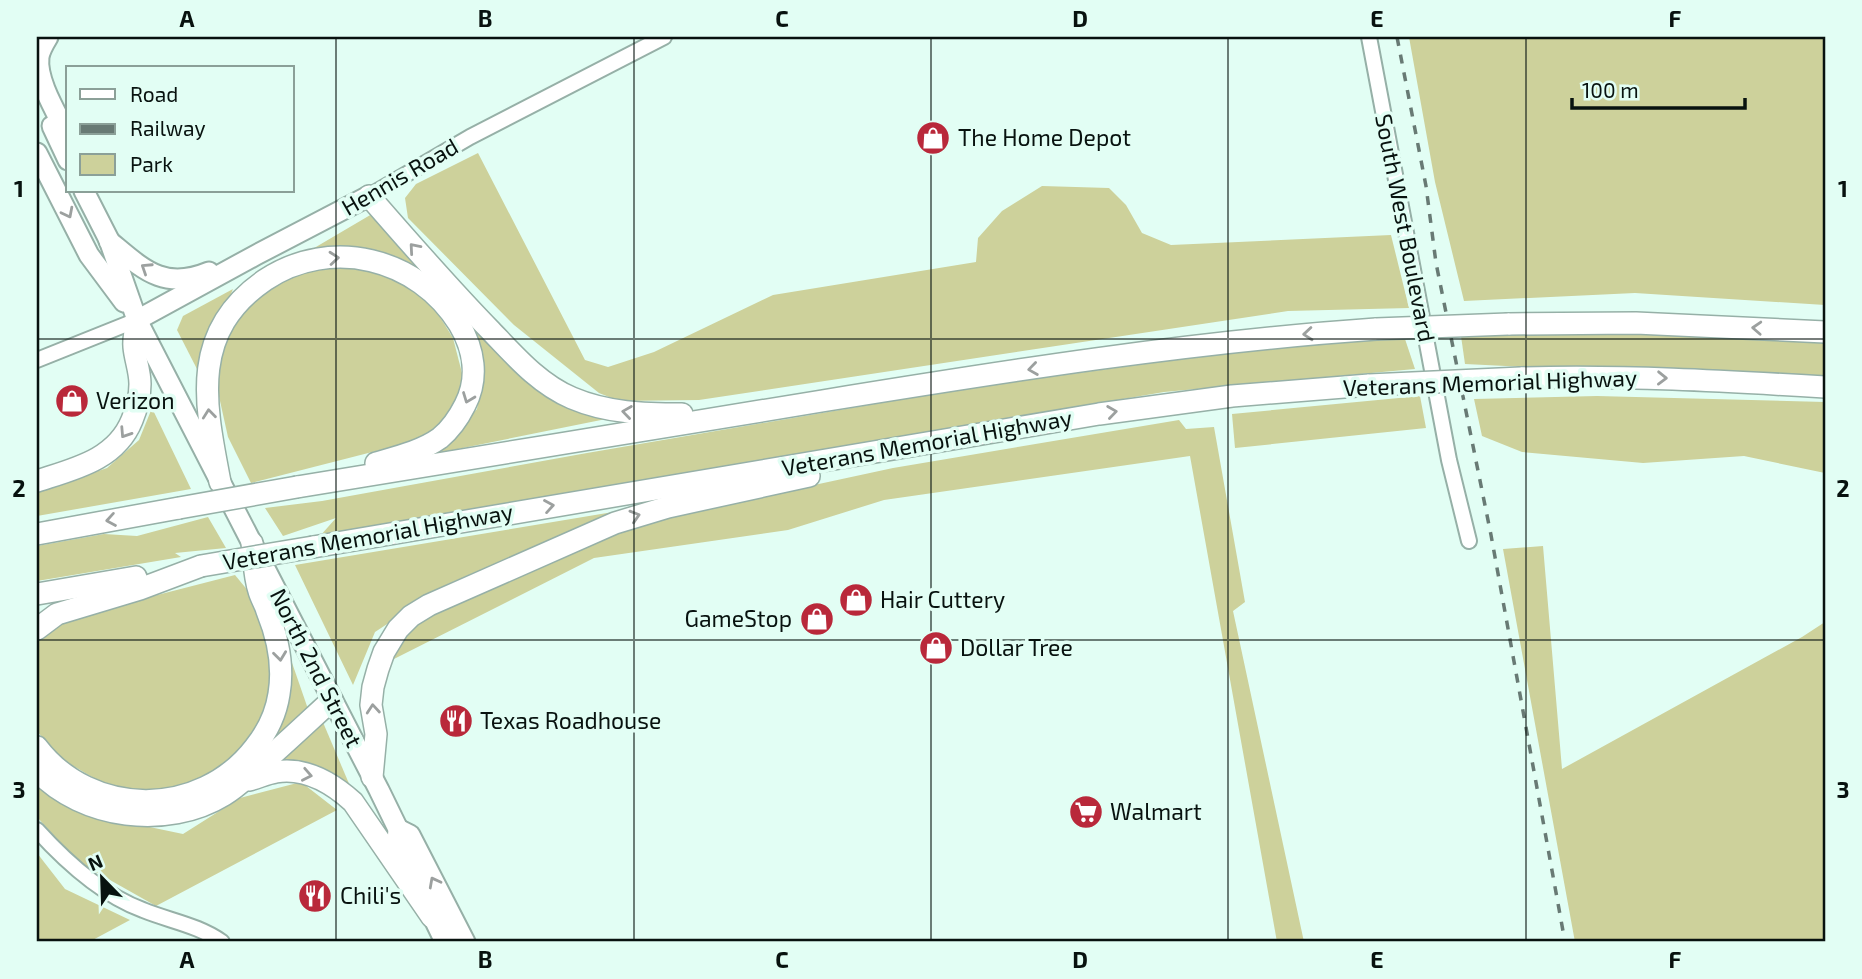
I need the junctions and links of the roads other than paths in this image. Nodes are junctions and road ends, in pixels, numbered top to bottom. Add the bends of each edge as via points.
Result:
1 (48, 37) edge
2 (664, 37) edge
3 (1370, 37) edge
4 (37, 96) edge
5 (66, 132) edge
6 (37, 153) edge
7 (66, 156) edge
8 (84, 192) edge
9 (369, 196) junction
10 (108, 240) junction
11 (256, 255) junction
12 (137, 320) junction
13 (1825, 332) edge
14 (37, 360) edge
15 (914, 386) junction
16 (1825, 387) edge
17 (1052, 421) junction
18 (37, 481) edge
19 (220, 482) junction
20 (298, 487) junction
21 (37, 534) edge
22 (1469, 541) dead end
23 (252, 543) junction
24 (201, 566) junction
25 (37, 594) edge
26 (37, 629) edge
27 (332, 700) junction
28 (37, 747) edge
29 (37, 771) edge
30 (372, 777) junction
31 (240, 783) junction
32 (398, 829) junction
33 (37, 830) edge
34 (432, 917) junction
35 (222, 942) edge
36 (445, 942) edge
37 (465, 942) edge

1 - 5 main road via 39,57 40,73
2 - 9 street, Hennis Road
3 - 22 street, South West Boulevard via 1449,460
4 - 7 main road
6 -> 12 main road via 89,255
8 - 10 main road
9 - 11 main road, Hennis Road
15 -> 9 highway via 687,414 639,414 590,405 546,385 446,285
11 -> 10 main road via 237,258 198,276 167,279 149,272
10 - 12 main road
11 - 12 main road, Hennis Road
12 - 14 street
12 -> 18 highway via 133,345 140,394 129,428 102,457
12 - 19 main road, North 2nd Street
13 -> 15 highway, bridge via 1636,323 1376,329 1236,341
15 - 20 highway
17 -> 16 highway, Veterans Memorial Highway, bridge via 1231,396 1521,377 1693,379
24 -> 17 highway, Veterans Memorial Highway, bridge
30 -> 17 highway via 376,734 371,705 377,669 398,629 429,605 591,532 643,514
19 -> 20 highway via 207,392 209,362 219,331 243,299 286,268 337,257 383,263 418,279 444,302 470,345 474,372 461,412 448,430 425,446
19 - 23 main road, North 2nd Street
20 -> 21 highway, bridge
23 - 27 main road, North 2nd Street
23 -> 28 highway via 258,591 278,639 281,686 271,722 236,768 187,794 166,800 125,800 80,785
24 - 25 highway, Veterans Memorial Highway
24 - 26 highway via 57,614
27 - 30 main road, North 2nd Street
27 - 31 highway
29 - 31 highway via 77,801 98,809 151,816 196,808
30 - 32 main road, North 2nd Street
31 -> 34 highway via 277,771 320,777 338,789 353,802
32 - 34 main road, North 2nd Street via 397,842
37 -> 32 main road, North 2nd Street via 410,835
33 - 35 street via 95,884 129,904 185,923
34 - 36 main road, North 2nd Street

